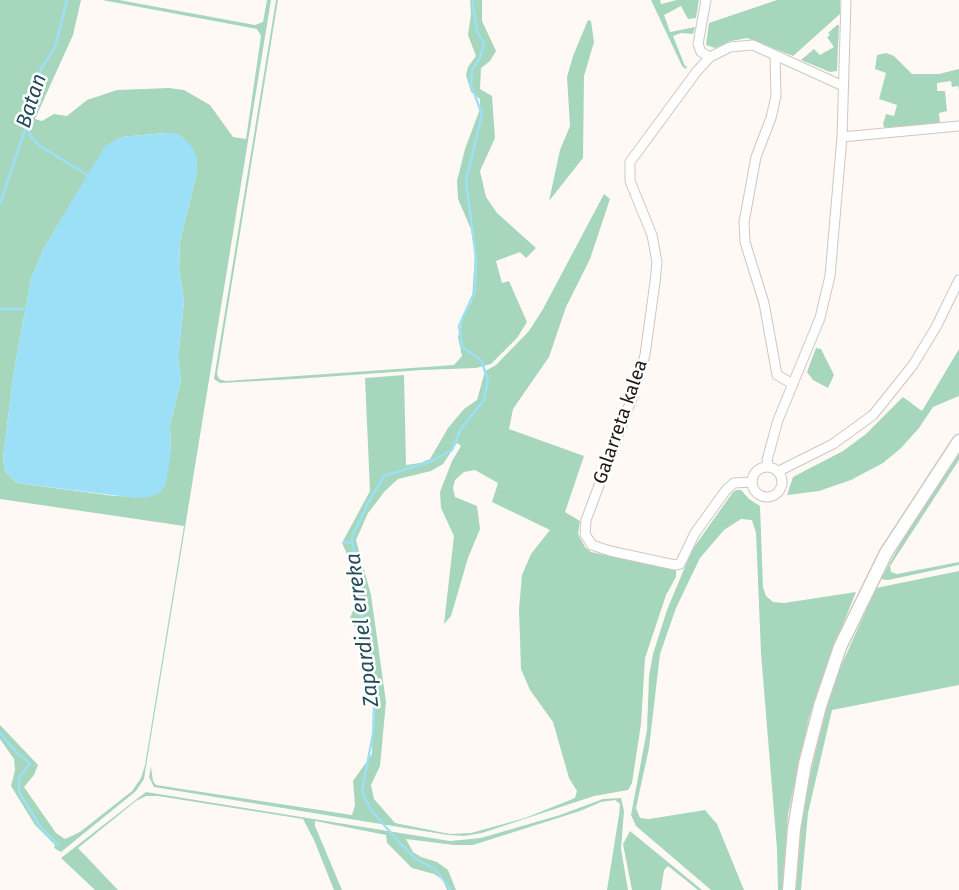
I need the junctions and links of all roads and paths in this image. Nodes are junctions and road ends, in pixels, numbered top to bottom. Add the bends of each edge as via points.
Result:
1 (706, 0) edge
2 (846, 0) edge
3 (775, 55) junction
4 (710, 57) junction
5 (843, 86) junction
6 (959, 126) edge
7 (842, 137) junction
8 (959, 280) edge
9 (793, 384) junction
10 (959, 441) edge
11 (768, 466) junction
12 (779, 471) junction
13 (752, 482) junction
14 (789, 890) edge

1 - 4 street via 698,44
2 - 5 street
3 - 4 street, Galarreta kalea via 745,44
3 - 5 street, Galarreta kalea
3 - 9 street via 776,96 755,156 745,242 764,303 777,375
4 - 13 street, Galarreta kalea via 629,162 630,181 652,235 655,282 645,355 584,527 588,540 597,547 680,564 695,533 726,490
5 - 7 street
6 - 7 street
7 - 9 street via 826,299
8 - 12 street via 913,365 873,415 833,444
9 - 11 street via 778,420
10 - 14 main road via 886,553 840,647 805,764
11 - 12 street
11 - 13 street via 756,470
12 - 13 street via 782,485 770,497 757,493

